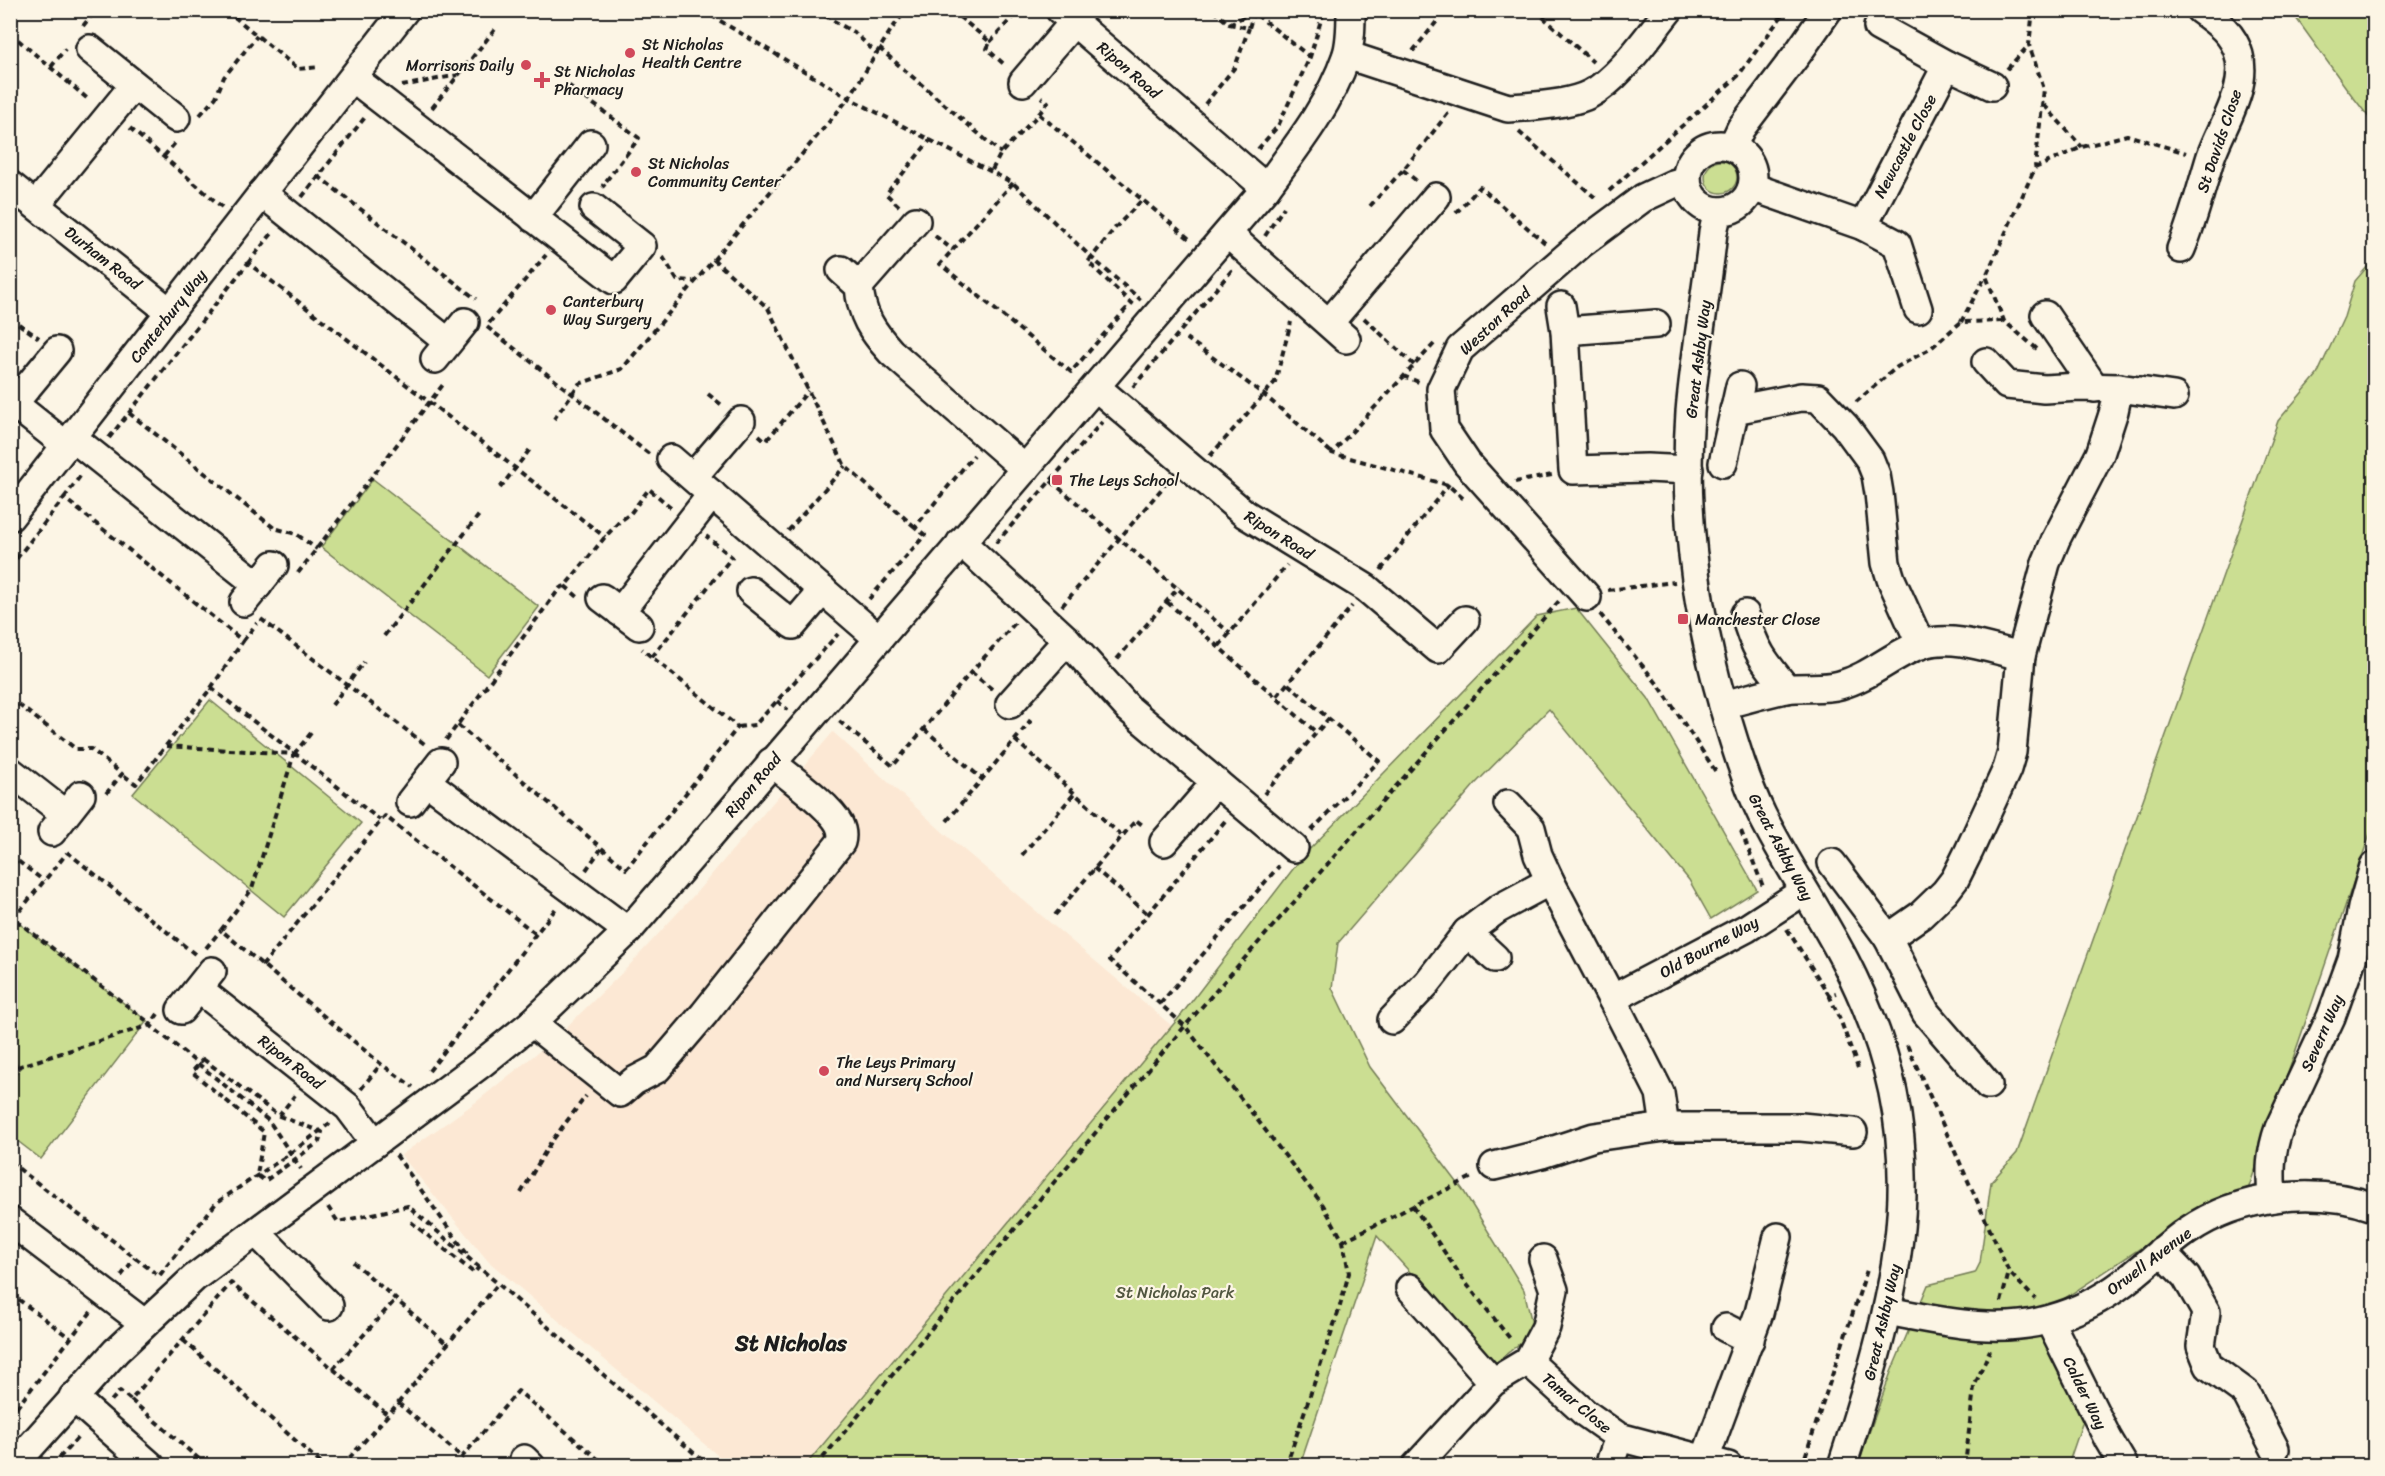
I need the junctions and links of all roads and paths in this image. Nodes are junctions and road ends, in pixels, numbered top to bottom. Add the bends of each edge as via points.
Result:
1 (226, 10) edge
2 (815, 10) edge
3 (906, 10) edge
4 (951, 10) edge
5 (1020, 10) edge
6 (1213, 10) edge
7 (1324, 10) edge
8 (1351, 10) edge
9 (1446, 10) edge
10 (1535, 10) edge
11 (1669, 10) edge
12 (1828, 10) edge
13 (2033, 10) edge
14 (2200, 10) edge
15 (403, 11) edge
16 (703, 11) edge
17 (1254, 11) edge
18 (1067, 16) edge
19 (1229, 24) junction
20 (1878, 27) dead end
21 (496, 28) dead end
22 (1249, 28) junction
23 (10, 33) edge
24 (257, 36) junction
25 (990, 42) junction
26 (2029, 45) junction
27 (879, 48) junction
28 (90, 49) dead end
29 (876, 54) junction
30 (1347, 55) junction
31 (1310, 57) junction
32 (1947, 65) junction
33 (320, 67) dead end
34 (1397, 70) junction
35 (458, 75) junction
36 (353, 78) junction
37 (1611, 79) junction
38 (1023, 82) junction
39 (134, 85) junction
40 (568, 85) dead end
41 (1992, 86) joint
42 (1464, 93) junction
43 (380, 98) junction
44 (849, 98) junction
45 (2043, 104) junction
46 (100, 106) junction
47 (1508, 108) junction
48 (1039, 114) junction
49 (1190, 122) junction
50 (182, 126) junction
51 (416, 127) junction
52 (591, 144) dead end
53 (1732, 147) junction
54 (2082, 147) junction
55 (1001, 153) junction
56 (164, 156) junction
57 (2210, 160) junction
58 (1242, 168) junction
59 (2035, 168) junction
60 (992, 170) junction
61 (1403, 170) junction
62 (318, 176) junction
63 (1687, 180) junction
64 (1013, 183) junction
65 (10, 184) edge
66 (1752, 187) junction
67 (1266, 189) junction
68 (262, 193) junction
69 (601, 194) joint
70 (1436, 197) junction
71 (1143, 199) junction
72 (1598, 200) dead end
73 (36, 205) junction
74 (1370, 206) dead end
75 (1718, 211) junction
76 (227, 212) dead end
77 (288, 214) junction
78 (533, 218) junction
79 (916, 221) dead end
80 (1863, 226) junction
81 (1228, 234) junction
82 (560, 239) junction
83 (1545, 243) dead end
84 (2181, 249) dead end
85 (661, 255) dead end
86 (1209, 255) junction
87 (1092, 258) junction
88 (713, 259) junction
89 (249, 263) junction
90 (1234, 267) dead end
91 (1243, 275) dead end
92 (1986, 276) junction
93 (694, 281) junction
94 (1348, 301) junction
95 (1144, 303) dead end
96 (1138, 309) dead end
97 (1918, 309) dead end
98 (170, 312) junction
99 (1134, 314) dead end
100 (2045, 315) dead end
101 (10, 318) edge
102 (1292, 318) dead end
103 (2004, 321) junction
104 (1961, 322) junction
105 (1656, 324) dead end
106 (463, 337) junction
107 (1186, 338) dead end
108 (57, 351) joint
109 (2042, 353) dead end
110 (1986, 362) dead end
111 (1414, 365) dead end
112 (1096, 387) junction
113 (2098, 388) junction
114 (573, 392) junction
115 (1263, 394) junction
116 (2174, 396) dead end
117 (429, 401) junction
118 (12, 406) edge
119 (129, 413) junction
120 (554, 419) dead end
121 (741, 421) dead end
122 (1845, 426) junction
123 (988, 437) junction
124 (70, 442) junction
125 (531, 448) dead end
126 (1332, 453) dead end
127 (96, 456) junction
128 (671, 459) joint
129 (1723, 463) dead end
130 (844, 466) junction
131 (516, 467) junction
132 (1190, 467) junction
133 (1025, 469) junction
134 (1573, 470) junction
135 (1689, 470) junction
136 (1051, 481) dead end
137 (703, 486) junction
138 (500, 488) dead end
139 (1491, 488) junction
140 (64, 498) junction
141 (479, 515) dead end
142 (10, 518) edge
143 (915, 527) junction
144 (1119, 537) junction
145 (961, 542) junction
146 (774, 547) junction
147 (317, 549) junction
148 (1301, 549) junction
149 (10, 567) edge
150 (1696, 580) junction
151 (565, 586) junction
152 (1179, 587) junction
153 (823, 590) junction
154 (751, 591) dead end
155 (1582, 591) junction
156 (267, 593) junction
157 (1167, 602) junction
158 (1745, 614) dead end
159 (616, 616) junction
160 (854, 616) junction
161 (1465, 620) dead end
162 (1049, 623) junction
163 (1230, 633) junction
164 (384, 636) dead end
165 (879, 639) junction
166 (243, 641) junction
167 (1922, 645) junction
168 (1219, 646) junction
169 (2021, 656) junction
170 (364, 662) dead end
171 (1102, 677) junction
172 (347, 685) junction
173 (211, 688) junction
174 (1787, 689) junction
175 (332, 705) dead end
176 (1723, 705) junction
177 (820, 706) junction
178 (1020, 713) joint
179 (1329, 718) dead end
180 (458, 725) junction
181 (738, 727) junction
182 (924, 729) junction
183 (311, 733) dead end
184 (1317, 733) junction
185 (1015, 740) junction
186 (166, 746) junction
187 (294, 754) junction
188 (771, 762) junction
189 (10, 771) edge
190 (122, 774) dead end
191 (423, 774) junction
192 (982, 779) junction
193 (1216, 782) junction
194 (1074, 794) junction
195 (1508, 804) dead end
196 (1245, 806) junction
197 (385, 816) junction
198 (380, 820) junction
199 (947, 820) dead end
200 (66, 823) joint
201 (1122, 836) junction
202 (1164, 842) junction
203 (1294, 848) dead end
204 (602, 849) junction
205 (10, 855) edge
206 (1022, 855) dead end
207 (1832, 862) dead end
208 (1189, 865) junction
209 (2374, 866) edge
210 (1094, 868) junction
211 (44, 881) dead end
212 (1550, 881) junction
213 (571, 889) junction
214 (1803, 891) junction
215 (1148, 914) junction
216 (1055, 915) dead end
217 (12, 920) edge
218 (628, 931) junction
219 (1467, 932) junction
220 (536, 934) junction
221 (1888, 938) junction
222 (1495, 958) dead end
223 (2363, 962) edge
224 (262, 966) junction
225 (203, 972) junction
226 (1829, 995) dead end
227 (1612, 999) junction
228 (181, 1010) dead end
229 (1392, 1020) dead end
230 (531, 1023) junction
231 (150, 1025) junction
232 (1185, 1026) junction
233 (198, 1065) junction
234 (11, 1069) edge
235 (1861, 1074) dead end
236 (601, 1078) junction
237 (1988, 1084) dead end
238 (1665, 1127) junction
239 (1853, 1132) dead end
240 (380, 1140) junction
241 (300, 1146) dead end
242 (295, 1160) junction
243 (10, 1162) edge
244 (1494, 1166) joint
245 (303, 1172) dead end
246 (257, 1175) junction
247 (521, 1193) dead end
248 (2272, 1198) junction
249 (325, 1202) dead end
250 (1413, 1206) junction
251 (2374, 1207) edge
252 (10, 1221) edge
253 (411, 1222) dead end
254 (256, 1232) junction
255 (1778, 1237) dead end
256 (1343, 1241) junction
257 (2161, 1251) junction
258 (135, 1258) junction
259 (471, 1259) junction
260 (1543, 1259) dead end
261 (353, 1262) dead end
262 (1869, 1264) dead end
263 (479, 1267) junction
264 (2009, 1272) dead end
265 (498, 1284) junction
266 (1410, 1288) dead end
267 (10, 1293) edge
268 (106, 1294) junction
269 (396, 1299) junction
270 (328, 1306) dead end
271 (1887, 1311) junction
272 (2049, 1320) junction
273 (144, 1323) junction
274 (1994, 1327) junction
275 (1726, 1328) dead end
276 (70, 1338) junction
277 (183, 1340) junction
278 (1750, 1340) junction
279 (447, 1344) junction
280 (1528, 1361) junction
281 (333, 1369) junction
282 (1493, 1382) junction
283 (73, 1397) junction
284 (131, 1400) junction
285 (398, 1403) junction
286 (388, 1415) junction
287 (10, 1416) edge
288 (96, 1418) junction
289 (1620, 1437) junction
290 (2275, 1449) dead end
291 (1419, 1450) edge
292 (462, 1457) junction
293 (157, 1462) edge
294 (1717, 1462) edge
295 (54, 1465) edge
296 (13, 1466) edge
297 (207, 1466) edge
298 (324, 1466) edge
299 (342, 1466) edge
300 (460, 1466) edge
301 (606, 1466) edge
302 (709, 1466) edge
303 (816, 1466) edge
304 (1286, 1466) edge
305 (1609, 1466) edge
306 (1802, 1466) edge
307 (1842, 1466) edge
308 (1965, 1466) edge
309 (2124, 1466) edge

1 - 24 path
2 - 29 path via 855,33
3 - 27 path
4 - 25 path
5 - 25 path
6 - 19 path
7 - 31 path
8 - 30 street, Ripon Road
9 - 34 path
10 - 37 path
11 - 37 street
12 - 53 street via 1740,128
13 - 26 path
14 - 57 street, St Davids Close via 2229,35 2241,66 2236,96
15 - 36 street, Canterbury Way
16 - 44 path
17 - 19 path
17 - 22 path
17 - 31 path
18 - 38 street, Ripon Road
18 - 49 street, Ripon Road
19 - 22 path
20 - 32 street
21 - 35 path
22 - 49 path via 1235,67
23 - 46 path
24 - 33 path via 298,69
24 - 50 path via 224,76 216,97
25 - 38 path via 987,49
26 - 41 path
26 - 45 path via 2044,89
27 - 29 path
27 - 55 path
28 - 39 street
29 - 44 path
30 - 34 street
30 - 67 street, Ripon Road via 1306,134
31 - 58 path via 1278,126
32 - 41 street
32 - 80 street, Newcastle Close
34 - 42 street
35 - 43 path via 387,89
35 - 51 path
36 - 43 street
36 - 68 street, Canterbury Way
37 - 47 street via 1588,95 1536,107
38 - 48 path via 1048,102
39 - 46 street
39 - 50 street
40 - 69 path via 639,138
42 - 47 street
42 - 61 path
43 - 51 street
43 - 62 path
44 - 60 path
44 - 88 path
45 - 54 path
45 - 59 path
46 - 56 path
46 - 73 street
47 - 72 path via 1507,121
48 - 55 path
48 - 71 path
49 - 58 street, Ripon Road
50 - 56 path
51 - 78 street
52 - 78 street
53 - 63 street via 1710,146 1701,151 1688,169
53 - 66 street via 1741,152 1752,168
54 - 57 path via 2127,135
54 - 59 path
55 - 60 path
56 - 76 path
57 - 84 street, St Davids Close
58 - 67 street, Ripon Road
59 - 92 path
60 - 64 path
61 - 70 path
61 - 74 path
62 - 77 path
62 - 106 path
63 - 75 street via 1696,201
63 - 139 street, Weston Road via 1643,198 1581,244 1460,349 1441,389 1444,429 1467,463
64 - 87 path
64 - 99 path via 940,264 1071,372 1126,309
65 - 73 street, Durham Road
66 - 75 street via 1739,205
66 - 80 street
67 - 81 street, Ripon Road
68 - 77 street
68 - 98 street, Canterbury Way
69 - 82 street via 642,246 614,280
70 - 83 path via 1456,213 1479,187
70 - 94 street via 1365,265
71 - 86 path
71 - 87 path
73 - 98 street, Durham Road
75 - 135 street, Great Ashby Way via 1690,411
77 - 89 path
77 - 106 street
78 - 82 street
79 - 123 street via 850,278 873,332
80 - 97 street via 1897,244
81 - 86 street, Ripon Road
81 - 94 street via 1337,331
82 - 106 path via 495,314
85 - 93 path via 677,280
86 - 112 street, Ripon Road
87 - 95 path
87 - 96 path via 1088,262
88 - 93 path
88 - 130 path via 768,308
89 - 117 path
89 - 119 path
90 - 91 path
92 - 103 path
92 - 104 path
93 - 114 path via 622,369 579,384
94 - 111 path
98 - 124 street, Canterbury Way
100 - 113 street
101 - 108 path
102 - 115 path via 1275,382
103 - 104 path
103 - 109 path
104 - 122 path via 1856,401
105 - 134 street via 1604,327 1563,319
106 - 114 path
106 - 117 path
107 - 115 path
108 - 118 street
110 - 113 street via 2007,385
112 - 132 street, Ripon Road
112 - 133 street, Ripon Road
113 - 116 street
113 - 169 street via 2114,411 2100,454 2046,563
114 - 120 path
114 - 128 path via 664,466
115 - 126 path
115 - 132 path
117 - 131 path
117 - 147 path
118 - 124 street
119 - 127 path
119 - 147 path via 274,528 296,534
121 - 137 street
122 - 129 street via 1818,398 1737,398
122 - 167 street via 1876,475 1886,563
123 - 133 street
123 - 143 path
124 - 127 street
124 - 142 street, Canterbury Way
125 - 131 path
127 - 140 path
127 - 156 street
128 - 137 street
130 - 143 path
130 - 146 path
131 - 138 path
131 - 151 path via 605,537
132 - 144 path
132 - 148 street, Ripon Road via 1245,514
133 - 145 street, Ripon Road
134 - 135 street
134 - 139 path
135 - 150 street, Great Ashby Way
136 - 144 path
137 - 146 street
137 - 159 street
139 - 155 street, Weston Road
140 - 149 path
140 - 166 path
141 - 164 path
143 - 160 path via 925,535
144 - 152 path
144 - 162 path
145 - 162 street
145 - 165 street, Ripon Road
146 - 153 street
147 - 156 path
148 - 161 street, Ripon Road via 1366,588 1438,649
148 - 163 path
150 - 155 path
150 - 176 street, Great Ashby Way
151 - 159 path
151 - 180 path
152 - 157 path
152 - 163 path
153 - 154 street via 793,625
153 - 160 street
155 - 232 path
156 - 166 path
156 - 172 path
157 - 168 path
157 - 171 path
158 - 174 street via 1757,650
159 - 181 path
160 - 165 street
160 - 181 path via 755,725
162 - 171 street
162 - 178 street
162 - 182 path via 971,672
163 - 168 path
165 - 177 street, Ripon Road
166 - 173 path
167 - 169 street via 1959,641
167 - 174 street via 1841,685
168 - 184 path
169 - 221 street via 2012,752 1969,851 1945,892
170 - 172 path
171 - 193 street via 1129,709
172 - 175 path
172 - 191 path
173 - 186 path
173 - 187 path
174 - 176 street
176 - 214 street, Great Ashby Way via 1761,814
177 - 182 path via 893,766
177 - 188 street, Ripon Road
178 - 185 path
179 - 184 path
180 - 191 path
180 - 204 path
181 - 204 path via 626,869
182 - 192 path
183 - 187 path
184 - 196 path
185 - 192 path
185 - 194 path
186 - 187 path
186 - 190 path via 136,784
187 - 198 path
187 - 224 path via 252,889 221,930
188 - 218 street, Ripon Road
188 - 236 street via 829,811 843,834 841,842 657,1069 620,1093
189 - 200 street
191 - 197 path
191 - 213 street
192 - 199 path
193 - 196 street
193 - 202 street
194 - 201 path
194 - 206 path
195 - 212 street via 1531,828
196 - 203 street
196 - 208 path
197 - 198 path
197 - 220 path
198 - 224 path
200 - 225 path
201 - 202 path via 1136,820
201 - 210 path
202 - 208 path
204 - 213 path
205 - 211 path
207 - 221 street
208 - 215 path
209 - 223 street, Severn Way via 2362,908
210 - 215 path
210 - 216 path
212 - 219 street via 1498,909
212 - 227 street
213 - 218 street
213 - 220 path
214 - 227 street, Old Bourne Way via 1747,928
214 - 271 street, Great Ashby Way via 1871,1016 1895,1099 1903,1202 1898,1258
215 - 232 path via 1110,960
217 - 231 path
217 - 234 path
218 - 230 street, Ripon Road
219 - 222 street
219 - 229 street
220 - 224 path via 415,1089
221 - 237 street via 1926,1013
223 - 248 street, Severn Way via 2331,1017 2279,1128 2271,1156
225 - 228 street
225 - 240 street, Ripon Road
226 - 235 path
227 - 238 street via 1660,1093
230 - 236 street
230 - 240 street, Ripon Road
231 - 233 path
231 - 234 path
232 - 256 path via 1323,1205
232 - 303 path
233 - 242 path via 269,1121
233 - 242 path via 203,1059 279,1116 322,1132 319,1142
233 - 246 path via 192,1072 264,1132
236 - 247 path via 551,1142
238 - 239 street via 1801,1127
238 - 244 street via 1594,1137
240 - 254 street, Ripon Road
240 - 259 path
241 - 246 path, bridge
242 - 245 path
242 - 246 path via 265,1180
243 - 258 path
244 - 250 path
246 - 258 path via 216,1203 159,1276
248 - 251 street, Orwell Avenue via 2322,1196
248 - 257 street, Orwell Avenue via 2223,1211
249 - 259 path via 338,1222 408,1206
250 - 256 path
250 - 280 path via 1465,1282
252 - 268 street
253 - 263 path via 474,1273
254 - 270 street
254 - 273 street, Ripon Road via 194,1278
255 - 278 street, Tamar Close
256 - 304 path via 1349,1273
257 - 272 street, Orwell Avenue via 2102,1297
257 - 290 street via 2186,1277 2206,1312 2201,1346 2209,1366 2246,1393
258 - 268 path
259 - 263 path
260 - 280 street via 1554,1290 1546,1327
261 - 269 path
262 - 306 path
263 - 265 path
264 - 274 path
265 - 279 path
265 - 302 path
266 - 282 street
267 - 276 path
268 - 273 street
268 - 276 path
269 - 279 path
269 - 281 path
271 - 274 street, Orwell Avenue
271 - 307 street, Great Ashby Way
272 - 274 street, Orwell Avenue
272 - 309 street, Calder Way
273 - 283 street, Ripon Road
274 - 308 path via 1992,1345 1974,1387
275 - 278 street
276 - 287 path
277 - 281 path via 231,1283
277 - 284 path
277 - 298 path
278 - 294 street, Tamar Close
279 - 285 path
280 - 282 street, Tamar Close
280 - 289 street, Tamar Close via 1585,1413
281 - 286 path
282 - 291 street, Tamar Close
283 - 288 street
283 - 296 street, Ripon Road
284 - 288 path via 120,1391
284 - 297 path
285 - 286 path
285 - 292 path
286 - 299 path
288 - 293 street
288 - 295 path
289 - 294 street, Tamar Close
289 - 305 street, Tamar Close
292 - 300 path via 457,1463
292 - 301 path via 518,1391

